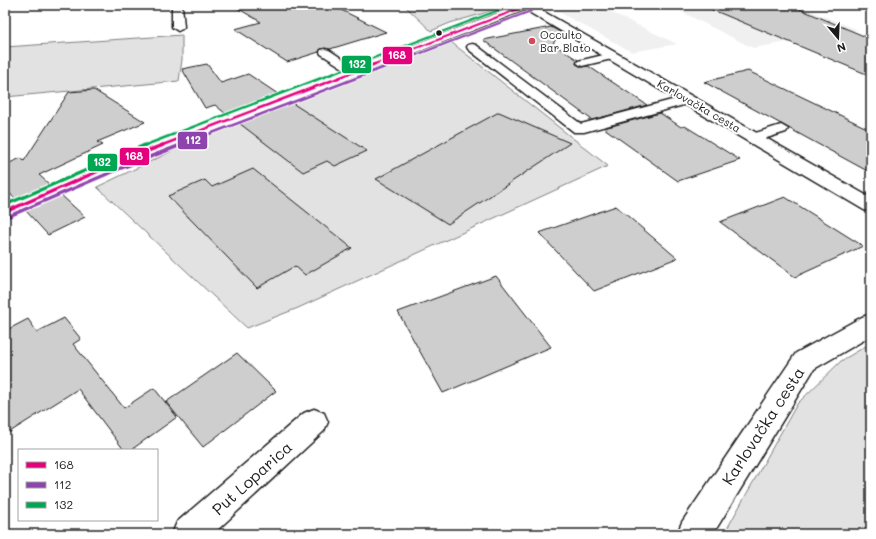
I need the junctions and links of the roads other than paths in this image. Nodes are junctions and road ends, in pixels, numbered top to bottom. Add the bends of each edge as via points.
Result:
1 (177, 5) edge
2 (528, 6) edge
3 (178, 27) dead end
4 (472, 47) dead end
5 (325, 52) dead end
6 (612, 56) junction
7 (582, 63) dead end
8 (355, 71) junction
9 (687, 100) junction
10 (781, 129) dead end
11 (754, 138) junction
12 (871, 206) edge
13 (5, 212) edge
14 (871, 324) edge
15 (314, 422) dead end
16 (189, 534) edge
17 (694, 534) edge

1 - 3 street
2 - 6 street, Karlovačka cesta
2 - 8 street, Karlovačka cesta
4 - 9 lane via 579,129
5 - 8 lane
6 - 7 lane
6 - 9 street, Karlovačka cesta
8 - 13 street, Karlovačka cesta via 119,162
9 - 11 street, Karlovačka cesta
10 - 11 lane
11 - 12 street, Karlovačka cesta
14 - 17 street, Karlovačka cesta via 805,361
15 - 16 street, Put Loparica

